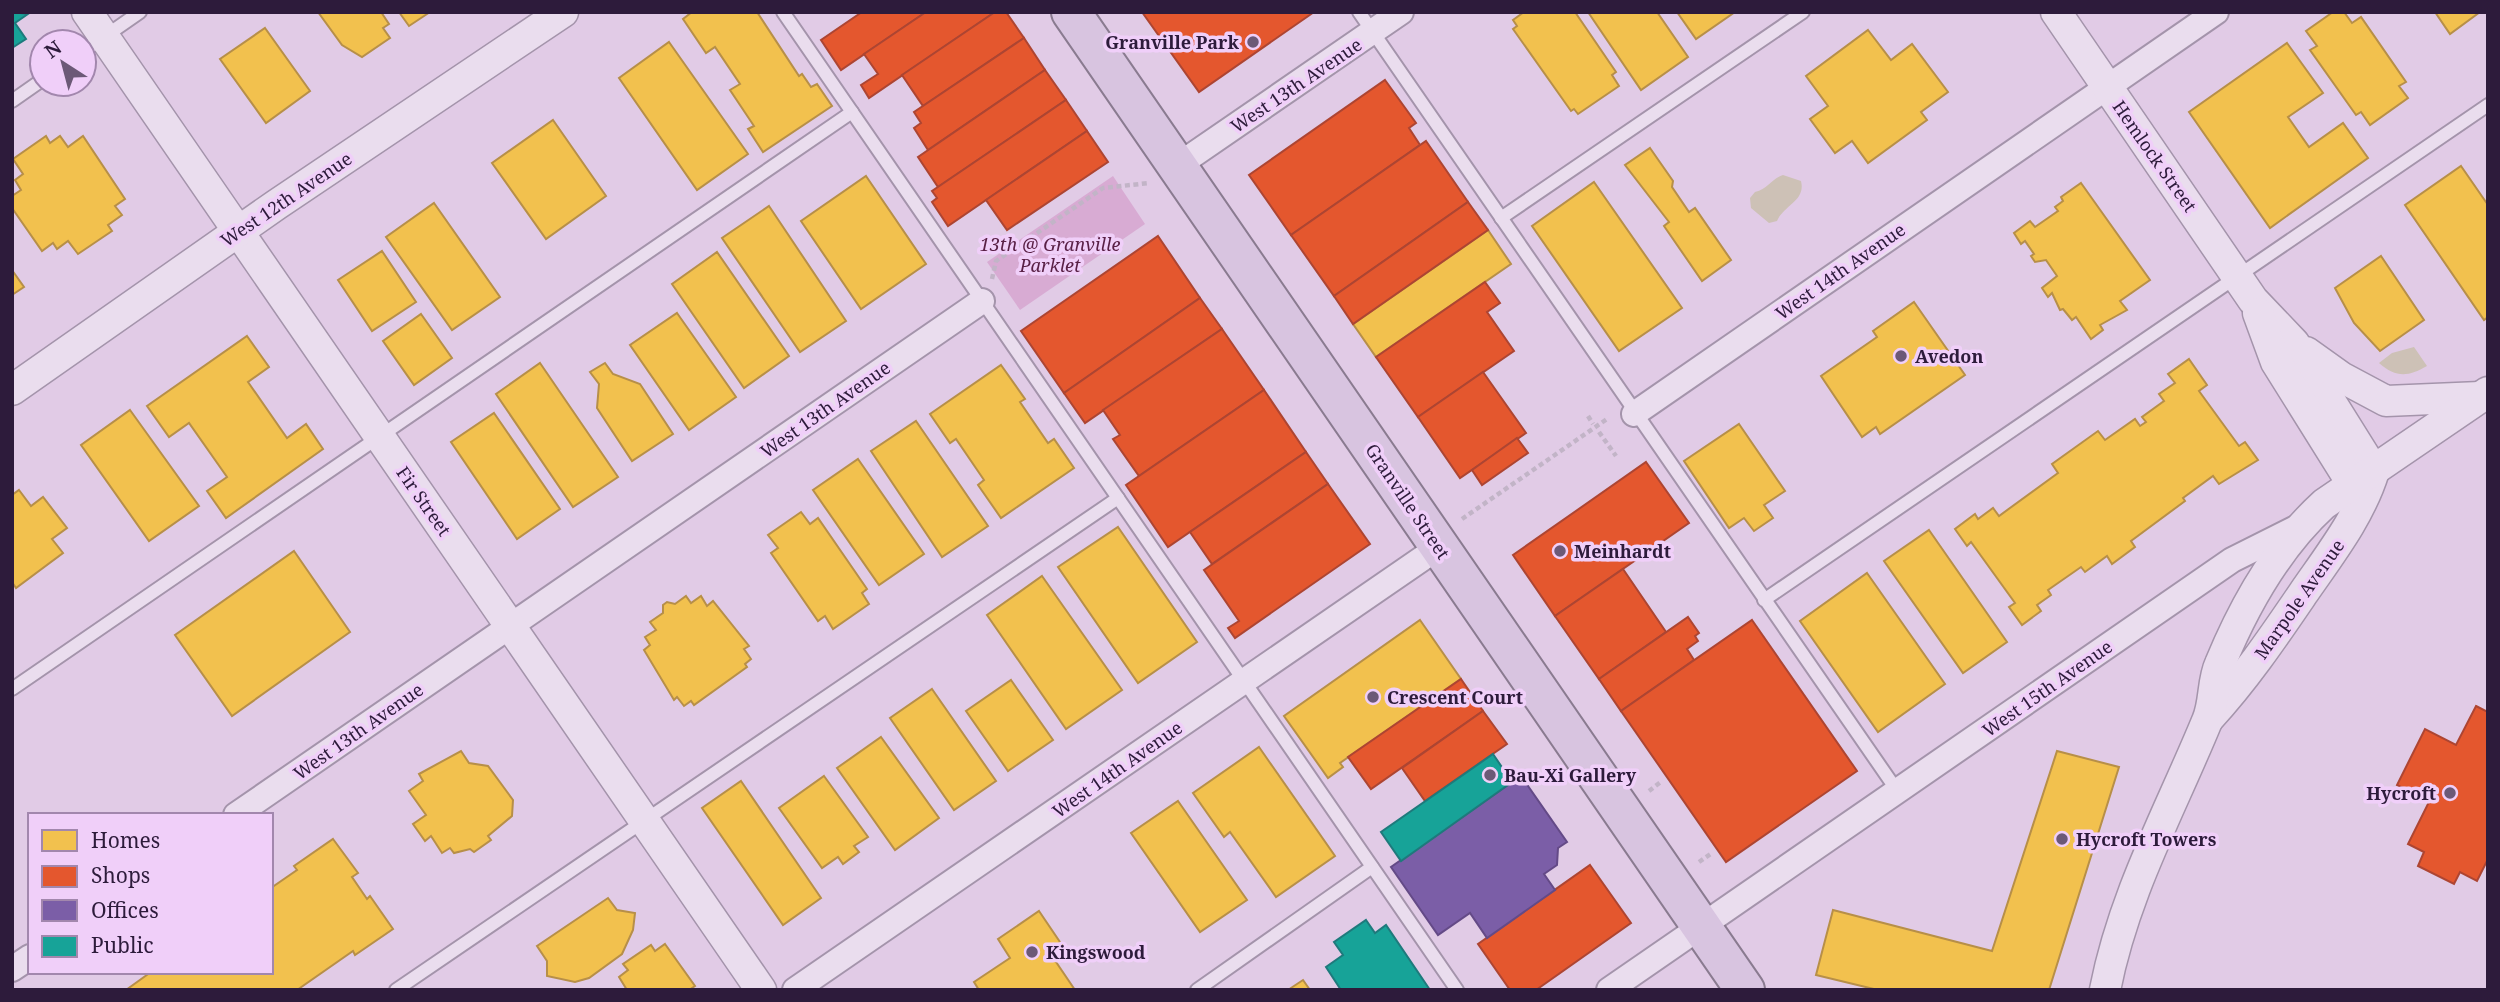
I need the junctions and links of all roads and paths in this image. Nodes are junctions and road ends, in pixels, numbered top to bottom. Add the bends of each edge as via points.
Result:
1 (140, 12) edge
2 (563, 12) edge
3 (783, 12) edge
4 (1071, 12) edge
5 (1401, 12) edge
6 (1803, 12) edge
7 (2056, 12) edge
8 (2216, 12) edge
9 (1365, 22) edge
10 (98, 41) edge
11 (98, 49) edge
12 (2108, 87) junction
13 (28, 90) edge
14 (12, 101) edge
15 (2488, 105) edge
16 (852, 112) junction
17 (1177, 166) junction
18 (1501, 218) junction
19 (238, 232) junction
20 (2246, 288) junction
21 (982, 301) junction
22 (2294, 343) junction
23 (12, 390) edge
24 (2484, 394) edge
25 (1634, 414) junction
26 (1588, 416) dead end
27 (1593, 424) dead end
28 (1599, 432) dead end
29 (380, 437) junction
30 (1616, 456) dead end
31 (2363, 485) junction
32 (1118, 498) junction
33 (2300, 526) junction
34 (1450, 533) junction
35 (1764, 600) junction
36 (510, 625) junction
37 (1244, 681) junction
38 (12, 689) edge
39 (2209, 718) junction
40 (1662, 781) dead end
41 (1898, 792) junction
42 (1646, 793) dead end
43 (239, 813) edge
44 (643, 818) junction
45 (1712, 853) dead end
46 (1695, 865) dead end
47 (1372, 867) junction
48 (1701, 927) junction
49 (28, 958) edge
50 (12, 969) edge
51 (396, 990) edge
52 (761, 990) edge
53 (795, 990) edge
54 (1197, 990) edge
55 (1457, 990) edge
56 (1609, 990) edge
57 (1745, 990) edge
58 (2105, 990) edge

1 - 10 lane
2 - 19 street, West 12th Avenue
3 - 16 lane
4 - 17 highway, Granville Street
5 - 9 street, West 13th Avenue
6 - 18 lane
7 - 12 street, Hemlock Street
8 - 12 street, West 14th Avenue
9 - 17 street, West 13th Avenue
9 - 18 lane
11 - 19 street, Fir Street
12 - 20 street, Hemlock Street
12 - 25 street, West 14th Avenue
13 - 14 lane
15 - 20 lane
16 - 21 lane
16 - 29 lane
17 - 21 path via 1153,183 1103,188 996,261 987,298
17 - 34 highway, Granville Street
18 - 25 lane
19 - 23 street, West 12th Avenue
19 - 29 street, Fir Street
20 - 22 street, Hemlock Street
20 - 31 street, Hemlock Street via 2276,362
20 - 35 lane
21 - 32 lane
21 - 36 street, West 13th Avenue
22 - 24 street via 2341,377 2386,401
22 - 31 street, Hemlock Street
24 - 31 street, West 15th Avenue
25 - 34 path via 1618,412
25 - 35 lane
26 - 27 path
28 - 30 path
29 - 36 street, Fir Street
29 - 38 lane
31 - 33 street, West 15th Avenue
31 - 39 street, Marpole Avenue via 2243,680
32 - 37 lane
32 - 44 lane
33 - 39 street, Marpole Avenue via 2261,584 2219,666
33 - 41 street, West 15th Avenue via 2232,560
34 - 37 street, West 14th Avenue
34 - 48 highway, Granville Street
35 - 41 lane
36 - 43 street, West 13th Avenue
36 - 44 street, Fir Street
37 - 47 lane
37 - 53 street, West 14th Avenue
39 - 58 street, Marpole Avenue via 2153,838
40 - 42 path
41 - 48 street, West 15th Avenue
44 - 51 lane
44 - 52 street, Fir Street
45 - 46 path
47 - 54 lane
47 - 55 lane
48 - 56 street, West 15th Avenue
48 - 57 highway, Granville Street
49 - 50 street

